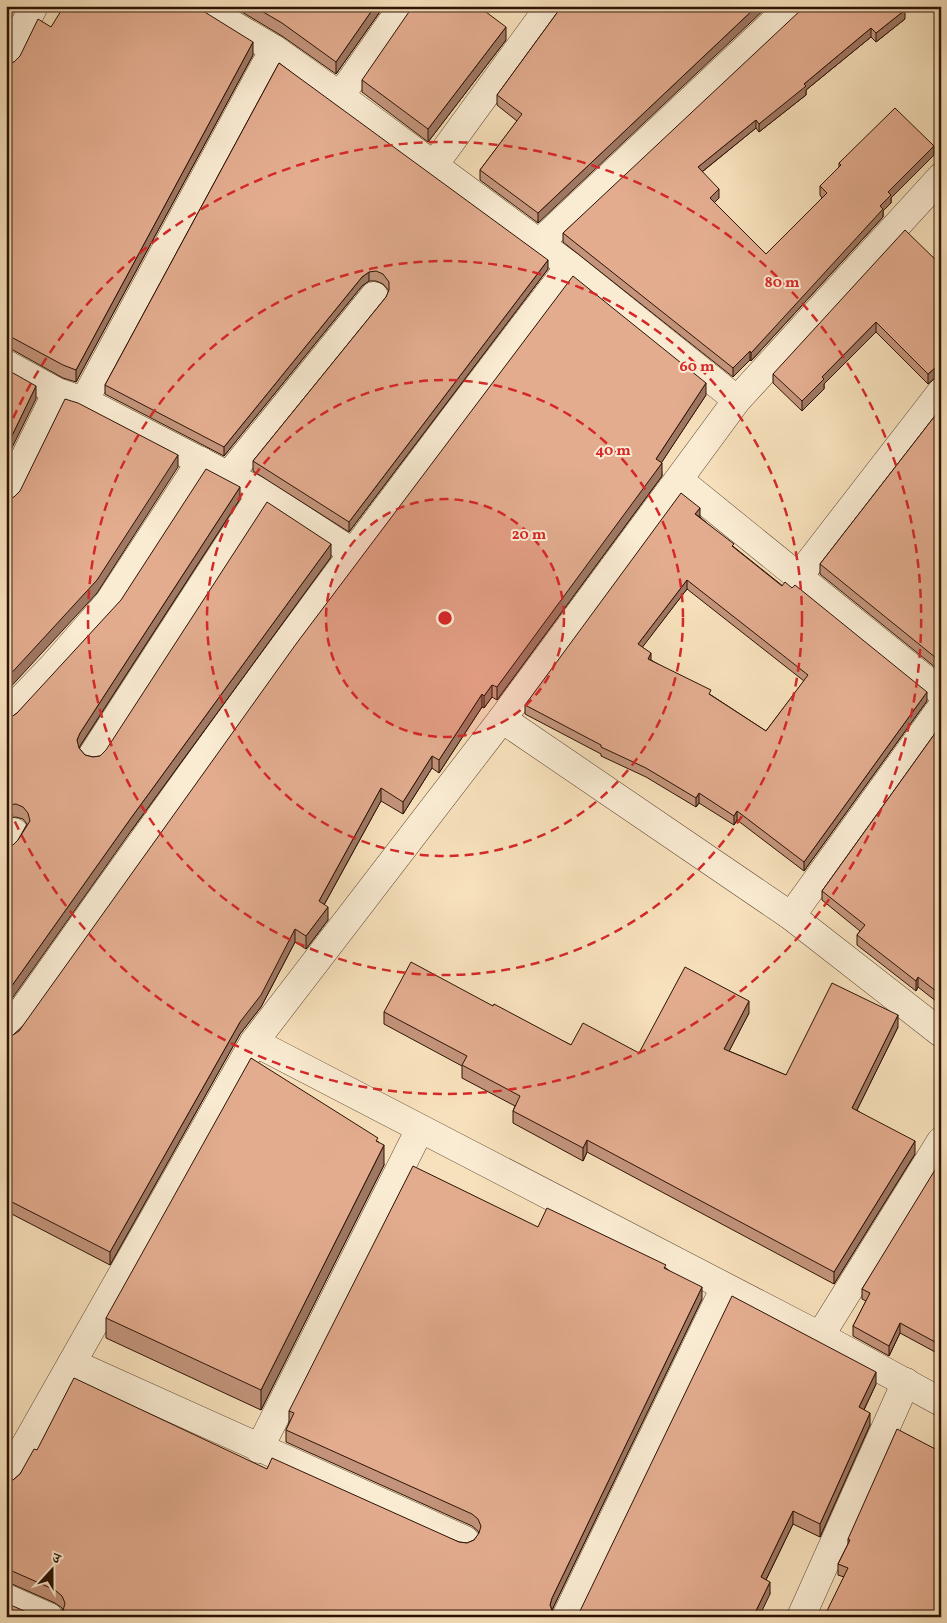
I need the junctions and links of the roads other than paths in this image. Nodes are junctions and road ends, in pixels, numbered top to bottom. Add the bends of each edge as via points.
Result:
1 (34, 6) edge
2 (403, 6) edge
3 (550, 6) edge
4 (791, 6) edge
5 (218, 11) edge
6 (274, 49) junction
7 (6, 61) edge
8 (340, 96) junction
9 (434, 165) junction
10 (941, 177) edge
11 (539, 244) junction
12 (570, 266) junction
13 (374, 296) dead end
14 (6, 364) edge
15 (57, 392) junction
16 (941, 392) edge
17 (736, 400) junction
18 (84, 401) junction
19 (201, 461) junction
20 (229, 475) junction
21 (679, 480) junction
22 (262, 493) junction
23 (6, 496) edge
24 (352, 552) junction
25 (798, 577) junction
26 (941, 692) edge
27 (941, 708) edge
28 (6, 715) edge
29 (502, 719) junction
30 (93, 754) dead end
31 (791, 916) junction
32 (940, 1030) edge
33 (6, 1034) edge
34 (254, 1042) junction
35 (420, 1129) junction
36 (941, 1141) edge
37 (933, 1170) edge
38 (725, 1287) junction
39 (820, 1336) junction
40 (72, 1363) junction
41 (906, 1382) junction
42 (941, 1402) edge
43 (259, 1449) junction
44 (6, 1480) edge
45 (465, 1540) dead end
46 (6, 1598) edge
47 (49, 1617) edge
48 (566, 1617) edge
49 (801, 1617) edge

1 - 7 street
2 - 8 street
3 - 9 street
4 - 11 street
5 - 6 street
6 - 8 street
6 - 18 street
8 - 9 street
9 - 11 street
10 - 17 street
11 - 12 street
12 - 17 street
12 - 24 street
13 - 20 street
14 - 15 street
15 - 18 street
15 - 23 street
16 - 25 street
17 - 21 street
18 - 19 street
19 - 20 street
19 - 28 street via 109,602
20 - 22 street
21 - 25 street
21 - 29 street
22 - 24 street
22 - 30 street
24 - 33 street
25 - 26 street
27 - 31 street
29 - 31 street
29 - 34 street
31 - 32 street
34 - 35 street
34 - 40 street
35 - 38 street
35 - 43 street
36 - 37 street
37 - 39 street
38 - 39 street
38 - 48 street
39 - 41 street
40 - 43 street
40 - 44 street
41 - 42 street
41 - 49 street
43 - 45 street
46 - 47 street

